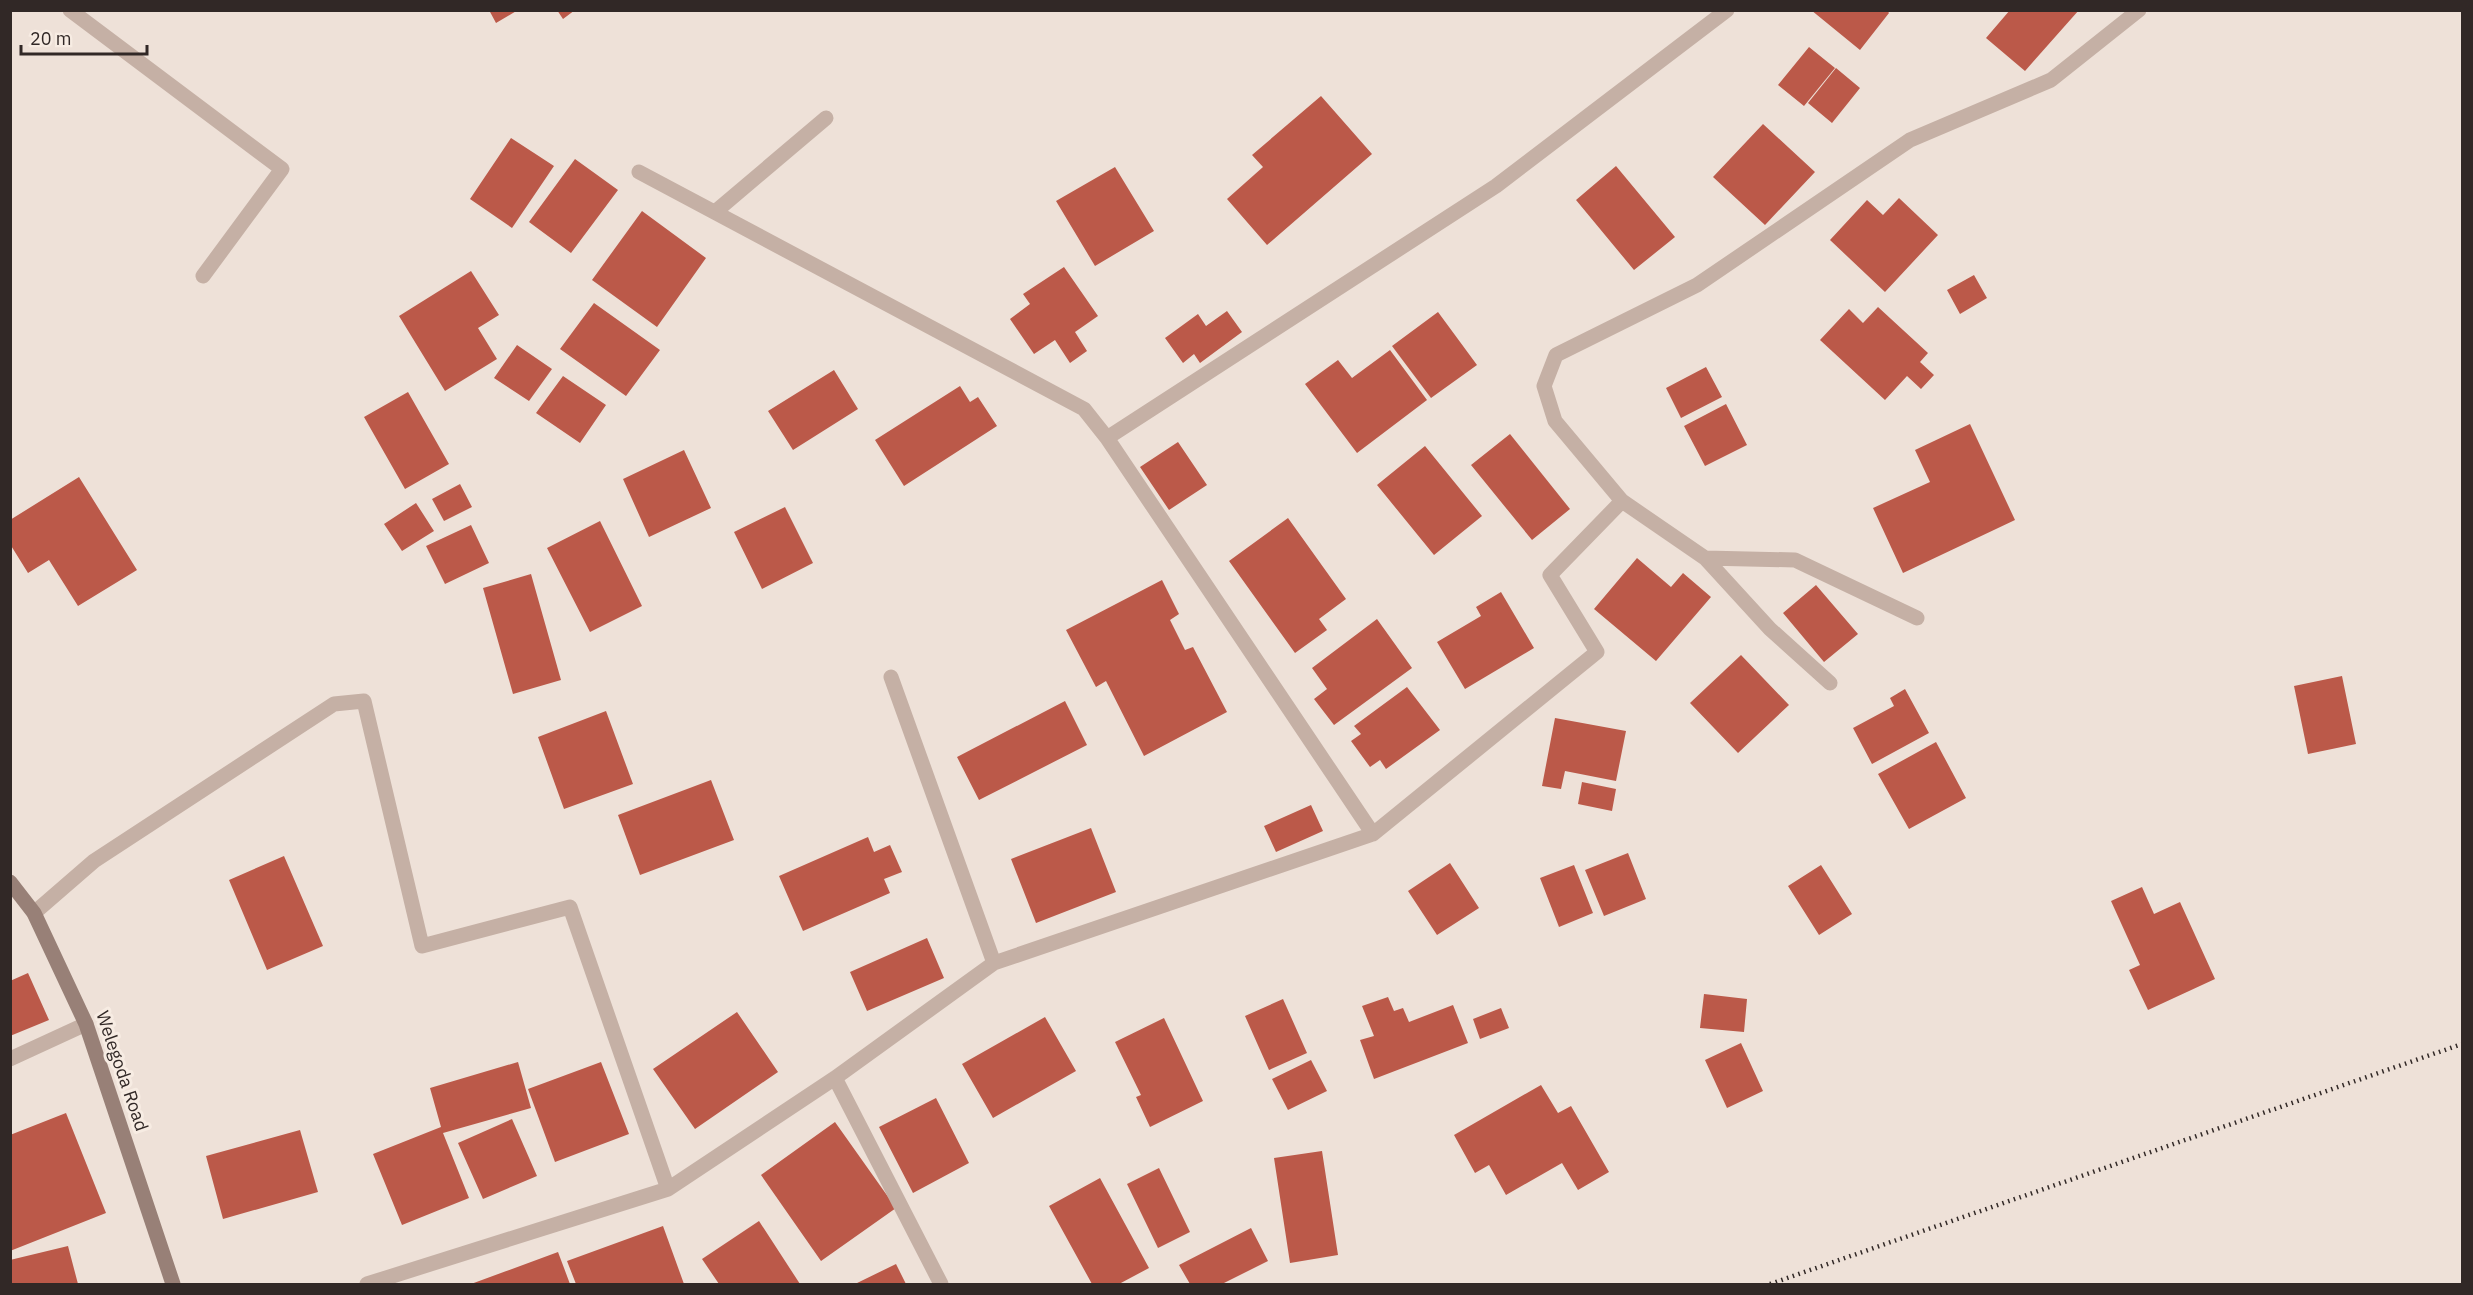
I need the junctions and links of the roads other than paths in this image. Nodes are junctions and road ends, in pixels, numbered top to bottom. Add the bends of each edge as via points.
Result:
1 (70, 10) edge
2 (1727, 10) edge
3 (2139, 10) edge
4 (826, 118) dead end
5 (639, 172) dead end
6 (715, 212) junction
7 (202, 276) dead end
8 (1107, 438) junction
9 (1622, 501) junction
10 (1705, 558) junction
11 (1917, 618) dead end
12 (891, 677) dead end
13 (1830, 683) dead end
14 (1373, 834) junction
15 (10, 882) edge
16 (34, 913) junction
17 (994, 963) junction
18 (86, 1024) junction
19 (10, 1059) edge
20 (835, 1078) junction
21 (668, 1188) junction
22 (173, 1284) edge
23 (367, 1284) edge
24 (941, 1284) edge

1 - 7 street via 282,169
2 - 8 street via 1496,186
3 - 9 street via 2051,80 1910,140 1697,285 1556,355 1544,386 1555,421
4 - 6 street
5 - 6 street
6 - 8 street via 1084,409
8 - 14 street
9 - 10 street
9 - 14 street via 1550,575 1597,652
10 - 11 street via 1795,560
10 - 13 street via 1770,629
12 - 17 street
14 - 17 street
15 - 16 street, Welegoda Road
16 - 18 street, Welegoda Road
16 - 21 street via 94,861 334,704 364,701 422,946 570,907
17 - 20 street
18 - 19 street
18 - 22 street, Welegoda Road
20 - 21 street
20 - 24 street
21 - 23 street

